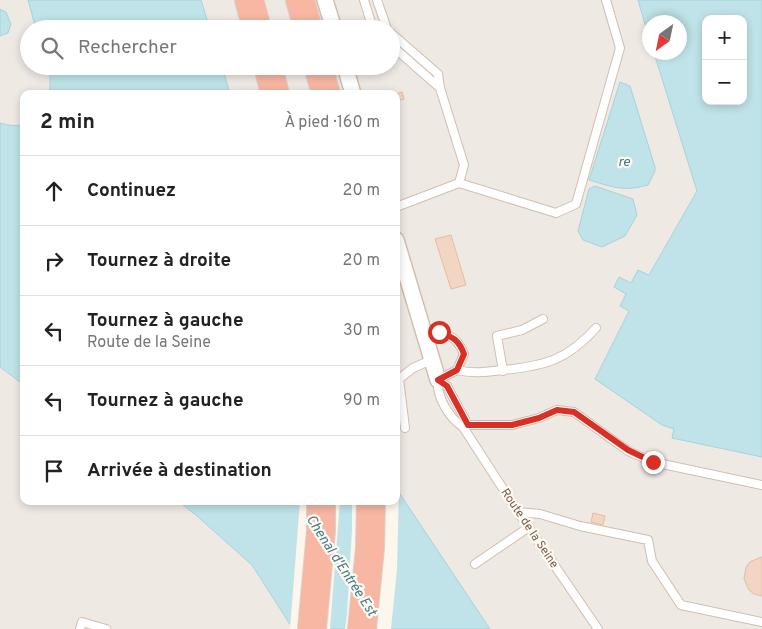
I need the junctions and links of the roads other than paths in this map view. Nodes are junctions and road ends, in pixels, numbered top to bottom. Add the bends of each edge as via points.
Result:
1 (249, 0) edge
2 (300, 0) edge
3 (325, 0) edge
4 (364, 0) edge
5 (377, 0) edge
6 (606, 0) edge
7 (255, 20) edge
8 (306, 20) edge
9 (331, 20) edge
10 (370, 20) edge
11 (384, 20) edge
12 (400, 40) edge
13 (400, 53) edge
14 (270, 75) edge
15 (321, 75) edge
16 (348, 75) edge
17 (440, 88) junction
18 (273, 90) edge
19 (325, 90) edge
20 (352, 90) edge
21 (459, 183) junction
22 (400, 205) edge
23 (400, 254) edge
24 (543, 319) dead end
25 (596, 328) dead end
26 (422, 331) junction
27 (432, 360) junction
28 (457, 370) junction
29 (503, 370) junction
30 (400, 378) edge
31 (438, 380) junction
32 (400, 387) edge
33 (465, 426) junction
34 (405, 428) dead end
35 (762, 485) edge
36 (322, 505) edge
37 (371, 505) edge
38 (518, 512) junction
39 (529, 527) junction
40 (475, 564) dead end
41 (762, 622) edge
42 (80, 629) edge
43 (106, 629) edge
44 (312, 629) edge
45 (362, 629) edge
46 (598, 629) edge

1 - 7 highway
2 - 8 highway
3 - 9 street
4 - 10 lane
5 - 11 lane
6 - 21 lane via 620,48 576,204 556,213
12 - 17 lane via 438,74
13 - 17 lane
14 - 18 highway
15 - 19 highway
16 - 20 street
17 - 21 lane via 464,165
21 - 22 lane
23 - 26 street, Route de la Seine
24 - 29 lane via 522,330 497,336
25 - 29 lane via 578,346 559,358 530,368
26 - 27 street, Route de la Seine
26 - 28 lane via 439,332 461,344 464,354
27 - 30 lane
27 - 31 street, Route de la Seine
28 - 29 lane via 473,373
28 - 31 lane
31 - 33 lane, Route de la Seine via 447,386
32 - 34 lane
33 - 35 lane via 512,425 557,410 574,412 628,450 653,462
33 - 38 lane, Route de la Seine
36 - 44 highway
37 - 45 highway
38 - 39 lane, Route de la Seine
38 - 41 lane via 540,514 648,540 652,561 681,605
39 - 40 lane
39 - 46 lane, Route de la Seine
42 - 43 lane via 82,622

